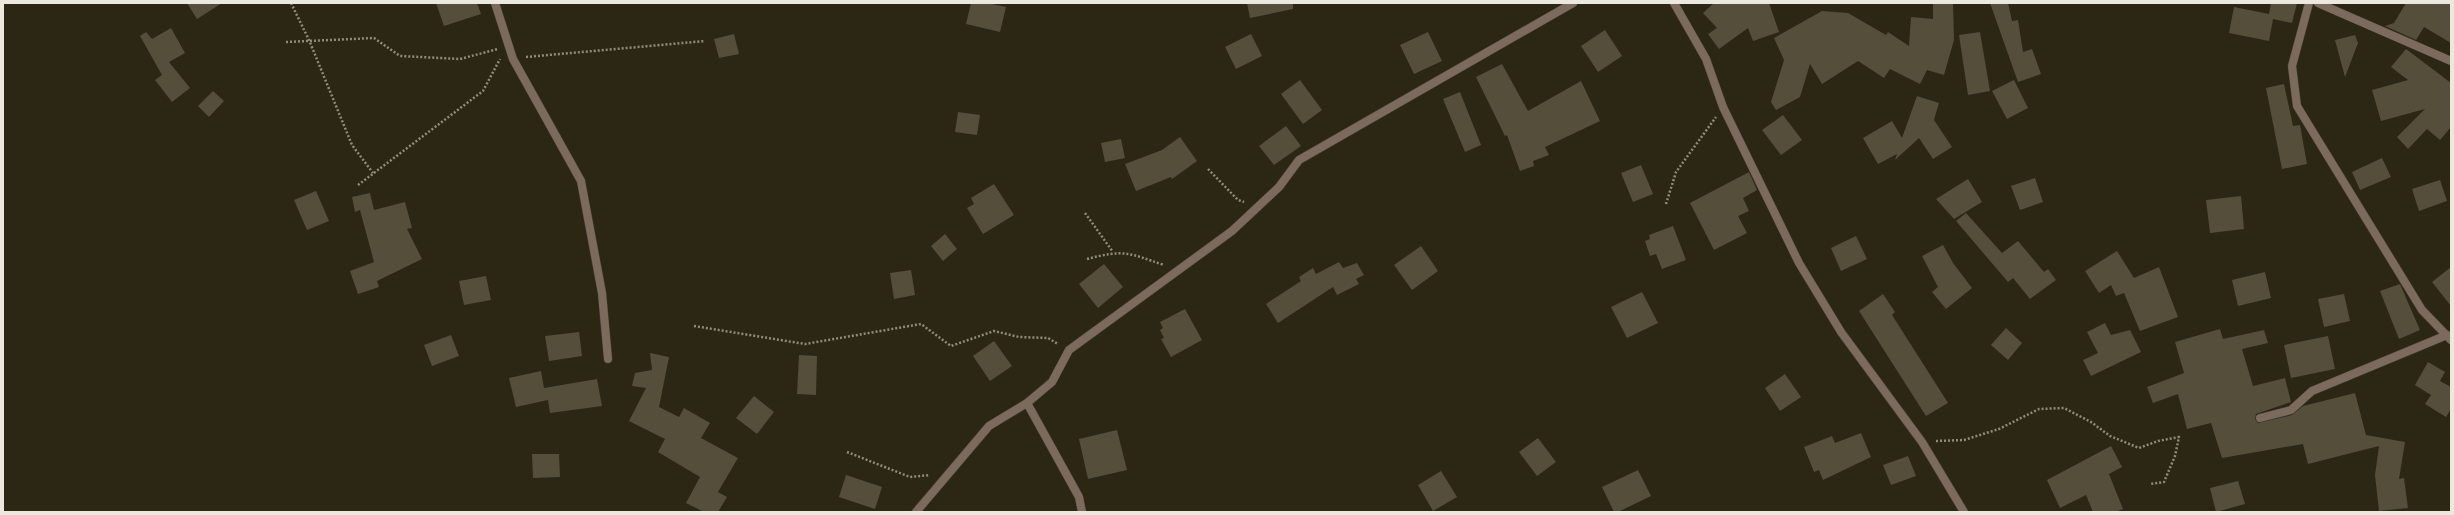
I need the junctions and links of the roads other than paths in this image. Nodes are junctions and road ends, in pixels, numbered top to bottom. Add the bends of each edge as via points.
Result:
1 (495, 3) edge
2 (1573, 3) edge
3 (1674, 3) edge
4 (2309, 3) edge
5 (2318, 3) edge
6 (2451, 61) edge
7 (2449, 338) edge
8 (608, 359) dead end
9 (1027, 403) junction
10 (2260, 418) dead end
11 (916, 512) edge
12 (1082, 512) edge
13 (1964, 512) edge

1 - 8 street via 514,59 581,181 602,294
2 - 9 street via 1299,160 1279,187 1232,231 1069,350 1052,382
3 - 13 street via 1706,59 1723,107 1798,263 1841,332 1922,442
4 - 7 street via 2292,66 2297,106 2422,310
5 - 6 street
7 - 10 street via 2312,391 2291,410
9 - 11 street via 989,426
9 - 12 street via 1079,497

